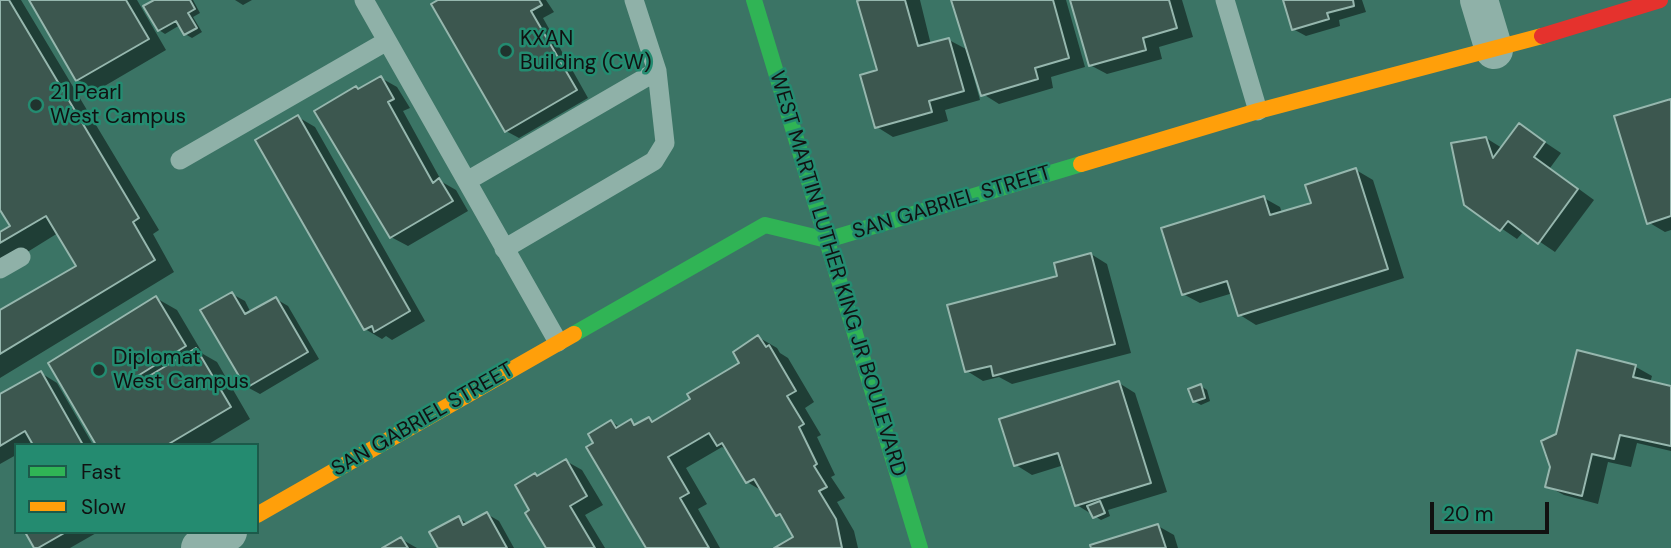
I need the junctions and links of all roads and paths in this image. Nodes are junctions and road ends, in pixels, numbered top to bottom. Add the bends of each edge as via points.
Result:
1 (364, 0) edge
2 (634, 0) edge
3 (754, 0) edge
4 (1225, 0) edge
5 (1479, 0) edge
6 (1660, 0) edge
7 (387, 41) junction
8 (1494, 50) junction
9 (657, 71) junction
10 (1258, 111) junction
11 (180, 160) dead end
12 (467, 181) junction
13 (827, 240) junction
14 (504, 249) junction
15 (21, 257) dead end
16 (0, 269) edge
17 (558, 342) junction
18 (259, 514) edge
19 (224, 534) edge
20 (919, 547) edge
21 (200, 548) edge

1 - 7 lane
2 - 9 lane
3 - 13 street, WEST MARTIN LUTHER KING JR BOULEVARD
4 - 10 lane
5 - 8 street
6 - 8 street, SAN GABRIEL STREET
7 - 11 lane
7 - 12 lane
8 - 10 street, SAN GABRIEL STREET
9 - 12 lane
9 - 14 lane via 665,144 654,161
10 - 13 street, SAN GABRIEL STREET
12 - 14 lane
13 - 17 street, SAN GABRIEL STREET via 765,225
13 - 20 street, WEST MARTIN LUTHER KING JR BOULEVARD
14 - 17 lane
15 - 16 lane
17 - 18 street, SAN GABRIEL STREET
19 - 21 street

